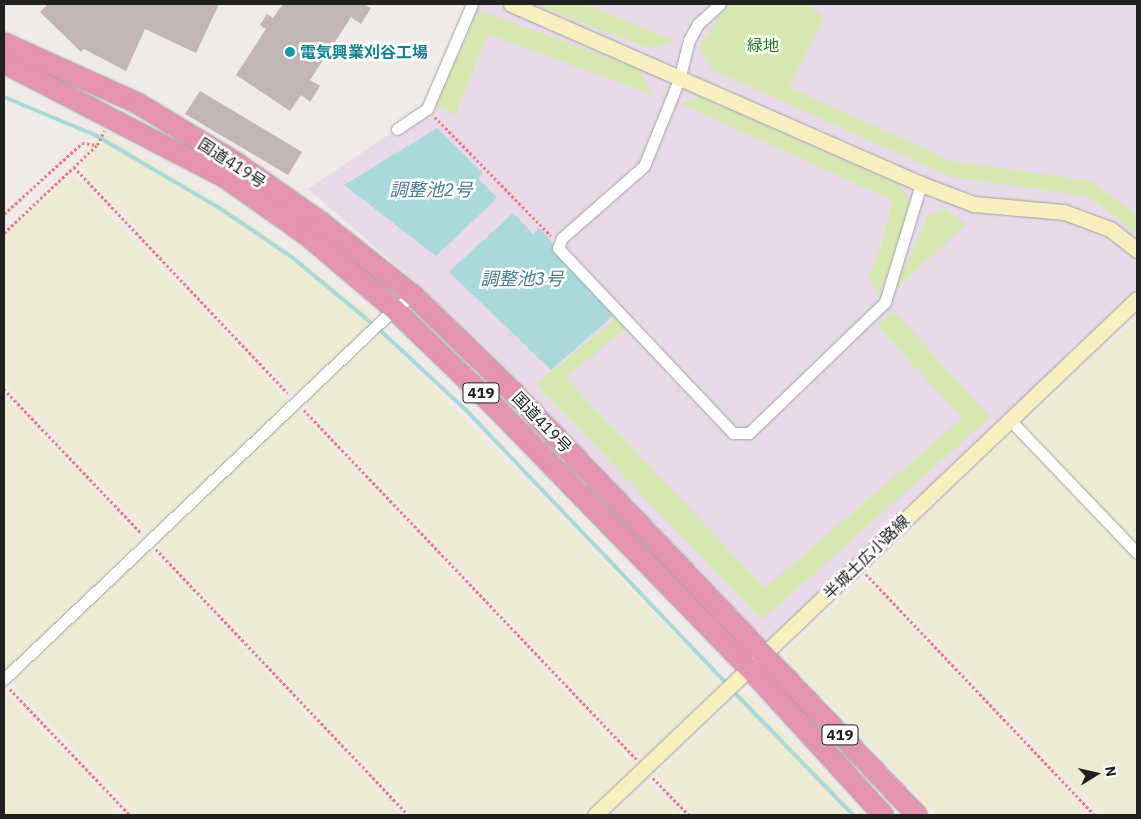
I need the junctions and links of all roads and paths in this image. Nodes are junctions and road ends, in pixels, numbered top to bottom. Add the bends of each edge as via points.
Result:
1 (472, 4) edge
2 (511, 4) edge
3 (720, 4) edge
4 (4, 43) edge
5 (4, 63) edge
6 (680, 77) junction
7 (427, 109) junction
8 (396, 128) dead end
9 (104, 130) dead end
10 (97, 145) junction
11 (74, 168) junction
12 (921, 184) junction
13 (4, 214) edge
14 (4, 233) edge
15 (558, 242) junction
16 (1137, 250) edge
17 (413, 295) junction
18 (1137, 299) edge
19 (394, 308) junction
20 (4, 388) edge
21 (296, 403) junction
22 (1010, 420) junction
23 (149, 542) junction
24 (1137, 554) edge
25 (858, 566) junction
26 (749, 668) junction
27 (4, 680) edge
28 (644, 768) junction
29 (130, 815) edge
30 (408, 815) edge
31 (595, 815) edge
32 (689, 815) edge
33 (883, 815) edge
34 (917, 815) edge
35 (1095, 815) edge

1 - 7 street
2 - 6 main road
3 - 6 street via 698,24 689,40
4 - 17 highway, 国道419号 / 419 via 137,103 234,162 322,223
5 - 19 highway, 国道419号 / 419 via 226,178 308,236
6 - 12 main road
6 - 15 street via 644,166
7 - 8 street
7 - 15 path via 540,228
9 - 10 path
10 - 11 path
10 - 13 path via 82,143
11 - 14 path
11 - 21 path
12 - 15 street via 885,302 749,433 733,433 558,248
12 - 16 main road via 974,204 1064,212 1110,229
17 - 19 street
17 - 26 highway, 国道419号 / 419 via 513,392
18 - 22 main road, 半城土広小路線
19 - 21 street
19 - 26 highway, 国道419号 / 419
20 - 23 path
21 - 23 street
21 - 28 path
22 - 24 street
22 - 25 main road, 半城土広小路線
23 - 27 street
23 - 30 path
25 - 26 main road, 半城土広小路線
25 - 35 path
26 - 28 main road, 半城土広小路線
26 - 33 highway, 国道419号 / 419
26 - 34 highway, 国道419号 / 419
27 - 29 path
28 - 31 main road, 半城土広小路線
28 - 32 path

